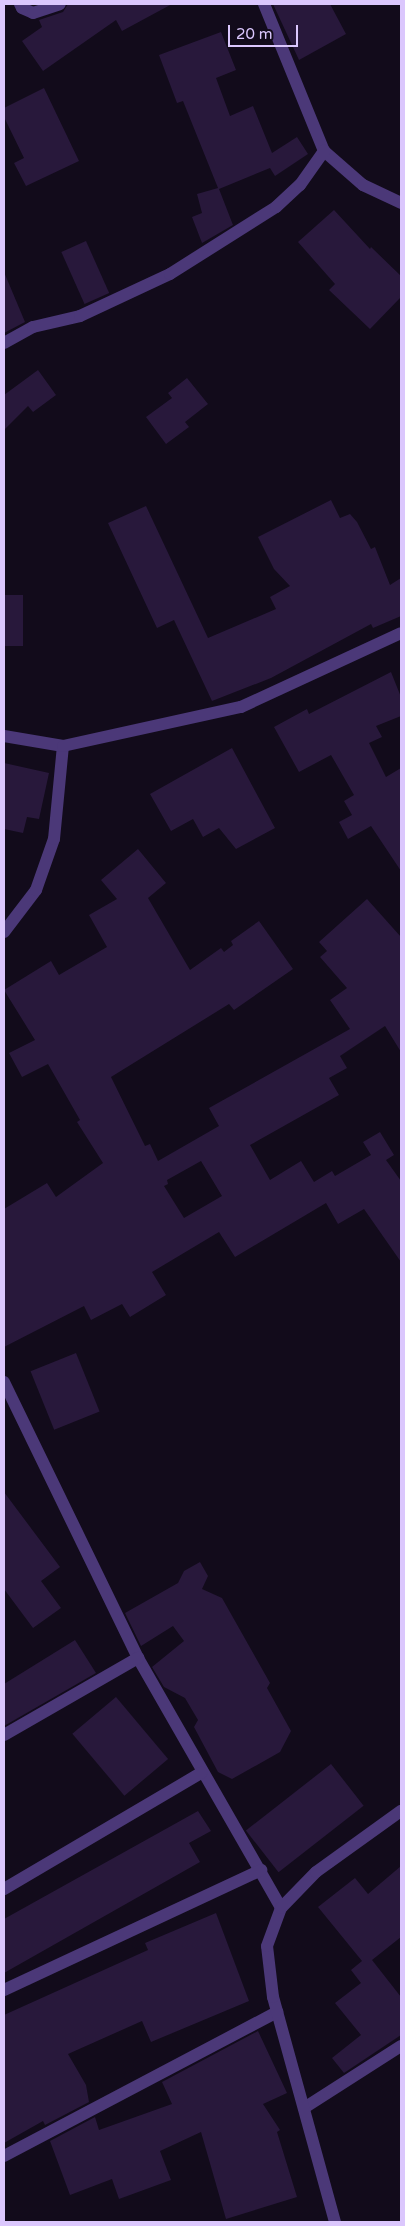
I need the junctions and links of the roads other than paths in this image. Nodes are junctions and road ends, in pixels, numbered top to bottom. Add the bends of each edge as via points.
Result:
1 (20, 4) edge
2 (60, 4) edge
3 (264, 4) edge
4 (324, 151) junction
5 (401, 203) edge
6 (4, 343) edge
7 (401, 633) edge
8 (4, 736) edge
9 (63, 746) junction
10 (4, 932) edge
11 (4, 1382) edge
12 (138, 1658) junction
13 (4, 1735) edge
14 (202, 1773) junction
15 (401, 1811) edge
16 (261, 1870) junction
17 (4, 1889) edge
18 (281, 1908) junction
19 (4, 1990) edge
20 (277, 2012) junction
21 (401, 2046) edge
22 (304, 2108) junction
23 (4, 2156) edge
24 (335, 2222) edge

1 - 2 street via 33,13
3 - 4 street
4 - 5 street via 363,185
4 - 6 street via 300,185 276,207 170,274 80,316 33,327
7 - 9 street via 241,707
8 - 9 street
9 - 10 street via 54,840 36,890
11 - 12 street
12 - 13 street
12 - 14 street
14 - 16 street
14 - 17 street
15 - 18 street via 316,1872
16 - 18 street
16 - 19 street
18 - 20 street via 267,1946
20 - 22 street
20 - 23 street
21 - 22 street
22 - 24 street

